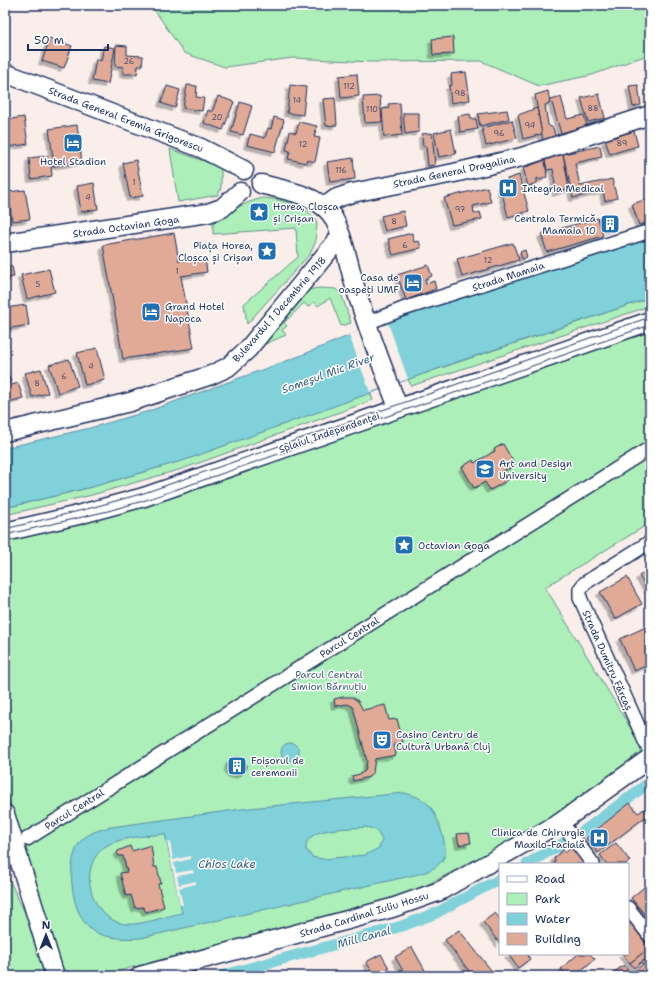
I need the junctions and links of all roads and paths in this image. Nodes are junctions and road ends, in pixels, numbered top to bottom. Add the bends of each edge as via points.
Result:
1 (5, 73) edge
2 (650, 115) edge
3 (244, 170) junction
4 (261, 184) junction
5 (240, 192) junction
6 (324, 207) junction
7 (650, 231) edge
8 (340, 237) junction
9 (5, 243) edge
10 (650, 321) edge
11 (368, 327) junction
12 (398, 407) junction
13 (5, 432) edge
14 (650, 448) edge
15 (5, 532) edge
16 (650, 542) edge
17 (650, 752) edge
18 (650, 758) edge
19 (5, 814) edge
20 (564, 826) junction
21 (15, 847) edge
22 (592, 863) edge
23 (629, 909) edge
24 (650, 936) edge
25 (55, 976) edge
26 (140, 976) edge

1 - 3 main road, Strada General Eremia Grigorescu via 201,148
2 - 6 main road, Strada General Dragalina via 522,156 454,173 352,193 337,198
3 - 4 main road via 258,173
3 - 5 main road via 235,180 236,188
4 - 5 main road via 254,194 246,195
4 - 6 main road via 304,197
5 - 9 main road, Strada Octavian Goga via 222,208 208,213
6 - 8 main road via 333,217
7 - 11 street, Strada Mamaia via 403,309
8 - 11 main road
8 - 13 main road, Bulevardul 1 Decembrie 1918 via 248,349 228,367 130,402
10 - 12 main road, Splaiul Independenței
11 - 12 main road
12 - 15 main road, Splaiul Independenței via 144,497
14 - 21 street, Parcul Central
16 - 17 street, Strada Dumitru Fărcaș via 585,583 580,589 580,598
18 - 20 main road, Strada Cardinal Iuliu Hossu
19 - 21 main road
20 - 22 street
20 - 26 main road, Strada Cardinal Iuliu Hossu via 451,885 415,900 293,936
21 - 25 main road
23 - 24 street

